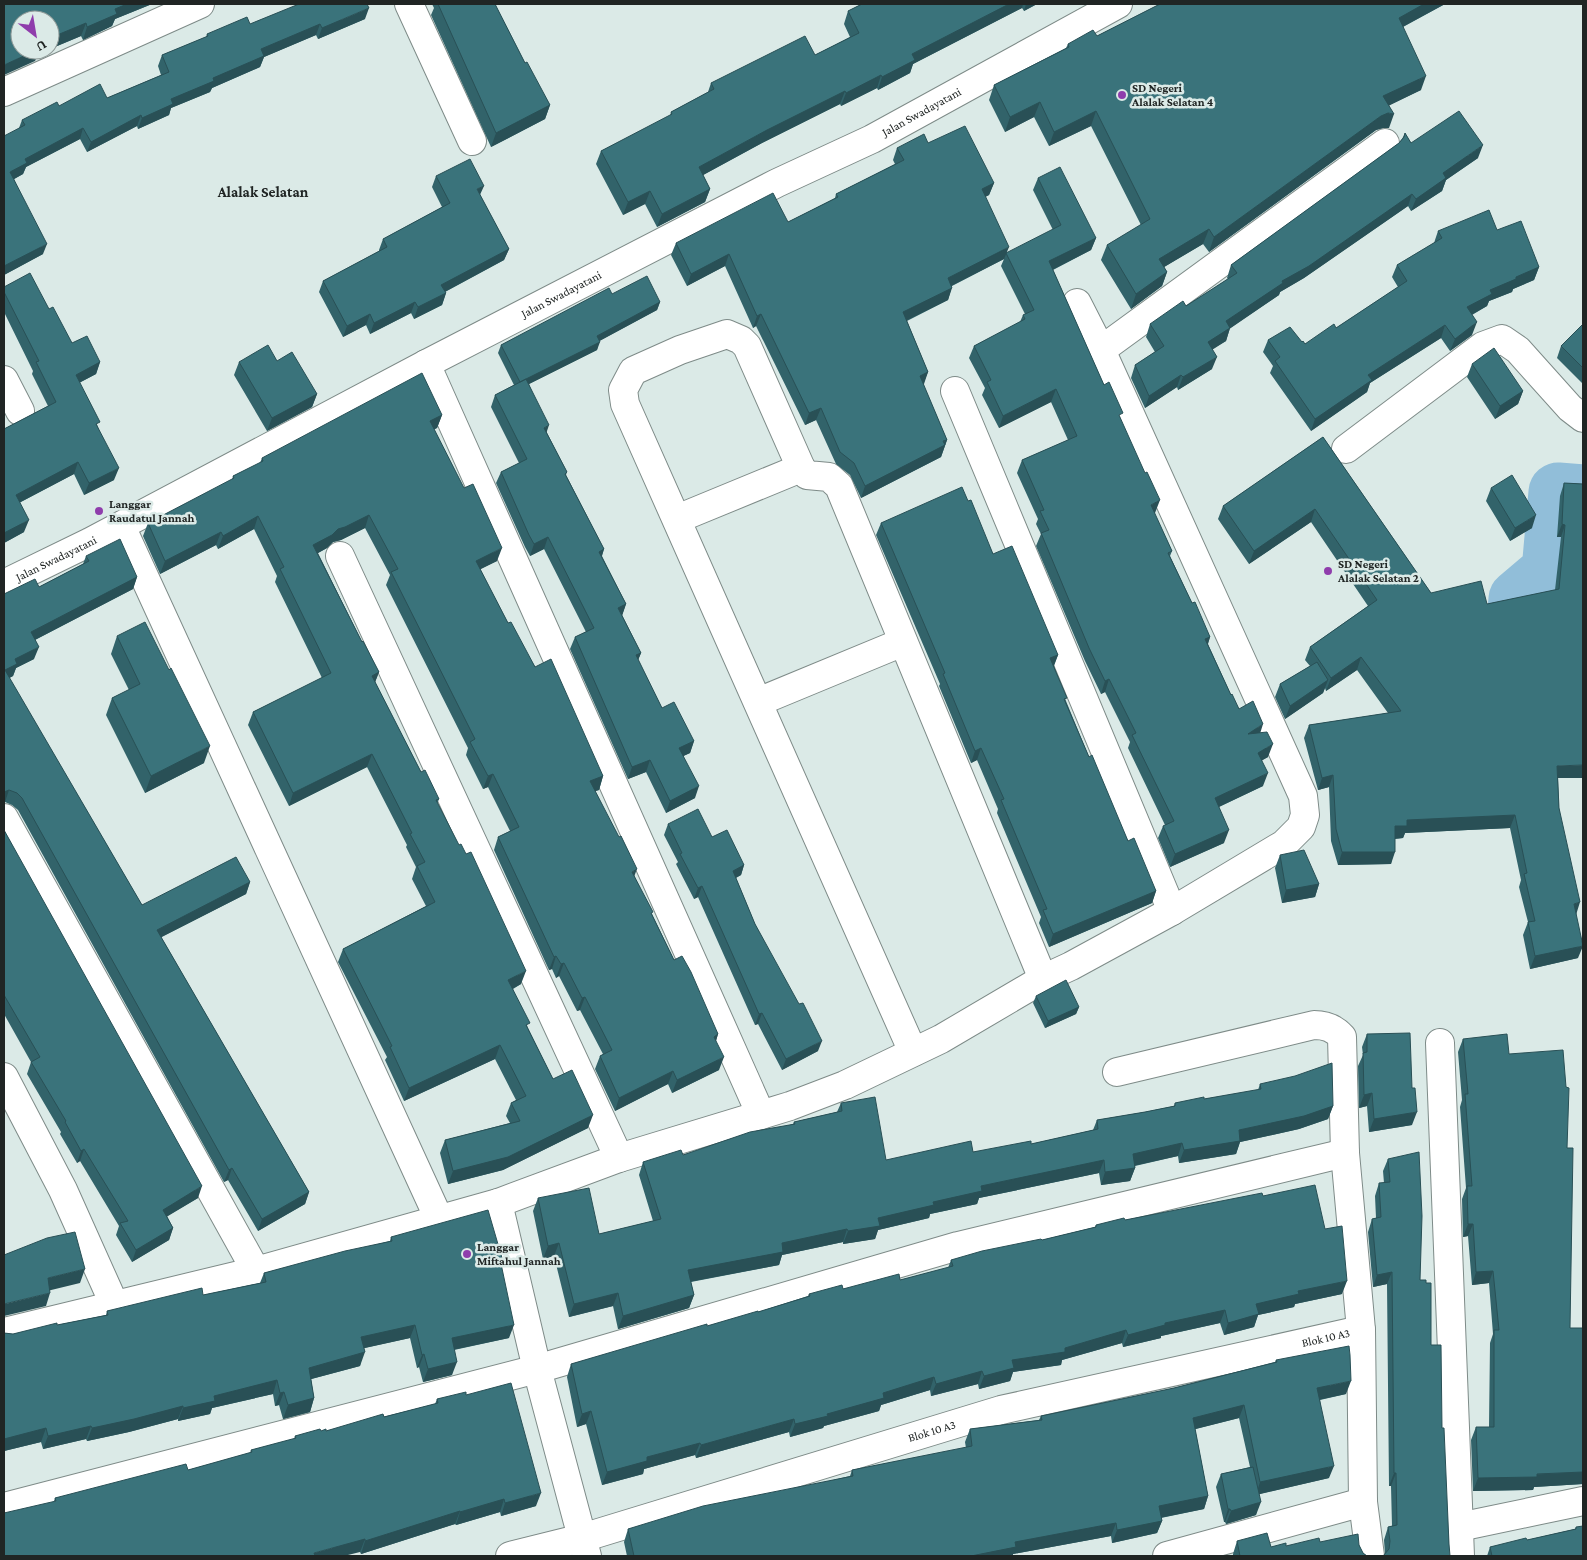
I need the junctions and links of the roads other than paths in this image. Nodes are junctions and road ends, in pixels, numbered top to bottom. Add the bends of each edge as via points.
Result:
1 (200, 4) edge
2 (409, 4) edge
3 (1118, 4) edge
4 (4, 92) edge
5 (472, 141) dead end
6 (1385, 143) dead end
7 (1077, 303) dead end
8 (1101, 350) junction
9 (426, 364) junction
10 (4, 380) edge
11 (956, 391) dead end
12 (20, 411) dead end
13 (1583, 418) edge
14 (1346, 449) dead end
15 (801, 468) junction
16 (677, 519) junction
17 (122, 526) junction
18 (340, 556) dead end
19 (4, 584) edge
20 (903, 642) junction
21 (758, 702) junction
22 (4, 818) edge
23 (1172, 911) junction
24 (1042, 979) junction
25 (1440, 1043) dead end
26 (913, 1052) junction
27 (1117, 1072) dead end
28 (4, 1077) edge
29 (761, 1114) junction
30 (1345, 1153) junction
31 (618, 1158) junction
32 (498, 1203) junction
33 (439, 1219) junction
34 (256, 1271) junction
35 (115, 1306) junction
36 (1360, 1330) junction
37 (4, 1332) edge
38 (537, 1370) junction
39 (1583, 1501) edge
40 (1363, 1502) junction
41 (4, 1507) edge
42 (1459, 1527) junction
43 (585, 1547) edge
44 (510, 1556) edge
45 (1167, 1556) edge
46 (1370, 1556) edge
47 (1460, 1556) edge

1 - 4 street
2 - 5 street
3 - 9 street, Jalan Swadayatani via 872,139 777,182
6 - 8 street
7 - 8 street
8 - 23 street via 1303,796 1305,815 1301,826 1284,844
9 - 17 street, Jalan Swadayatani
9 - 29 street
10 - 12 street
11 - 23 street
13 - 14 street via 1518,350 1502,339 1483,346
15 - 16 street
15 - 16 street via 748,346 728,334 680,350 633,371 623,390 626,404
15 - 20 street via 807,475 829,477 839,486
16 - 21 street
17 - 19 street, Jalan Swadayatani
17 - 33 street
18 - 31 street
20 - 21 street
20 - 24 street
21 - 26 street
22 - 34 street
23 - 24 street
24 - 26 street via 942,1039
25 - 42 street
26 - 29 street via 845,1085
27 - 30 street via 1324,1025 1342,1037
28 - 35 street via 63,1190
29 - 31 street
30 - 36 street
30 - 38 street via 958,1246
31 - 32 street
32 - 33 street
32 - 38 street
33 - 34 street
34 - 35 street
35 - 37 street
36 - 40 street
36 - 43 street, Blok 10 A3 via 1001,1410
38 - 41 street
38 - 43 street
39 - 42 street
40 - 45 street
40 - 46 street
42 - 47 street
43 - 44 street, Blok 10 A3

